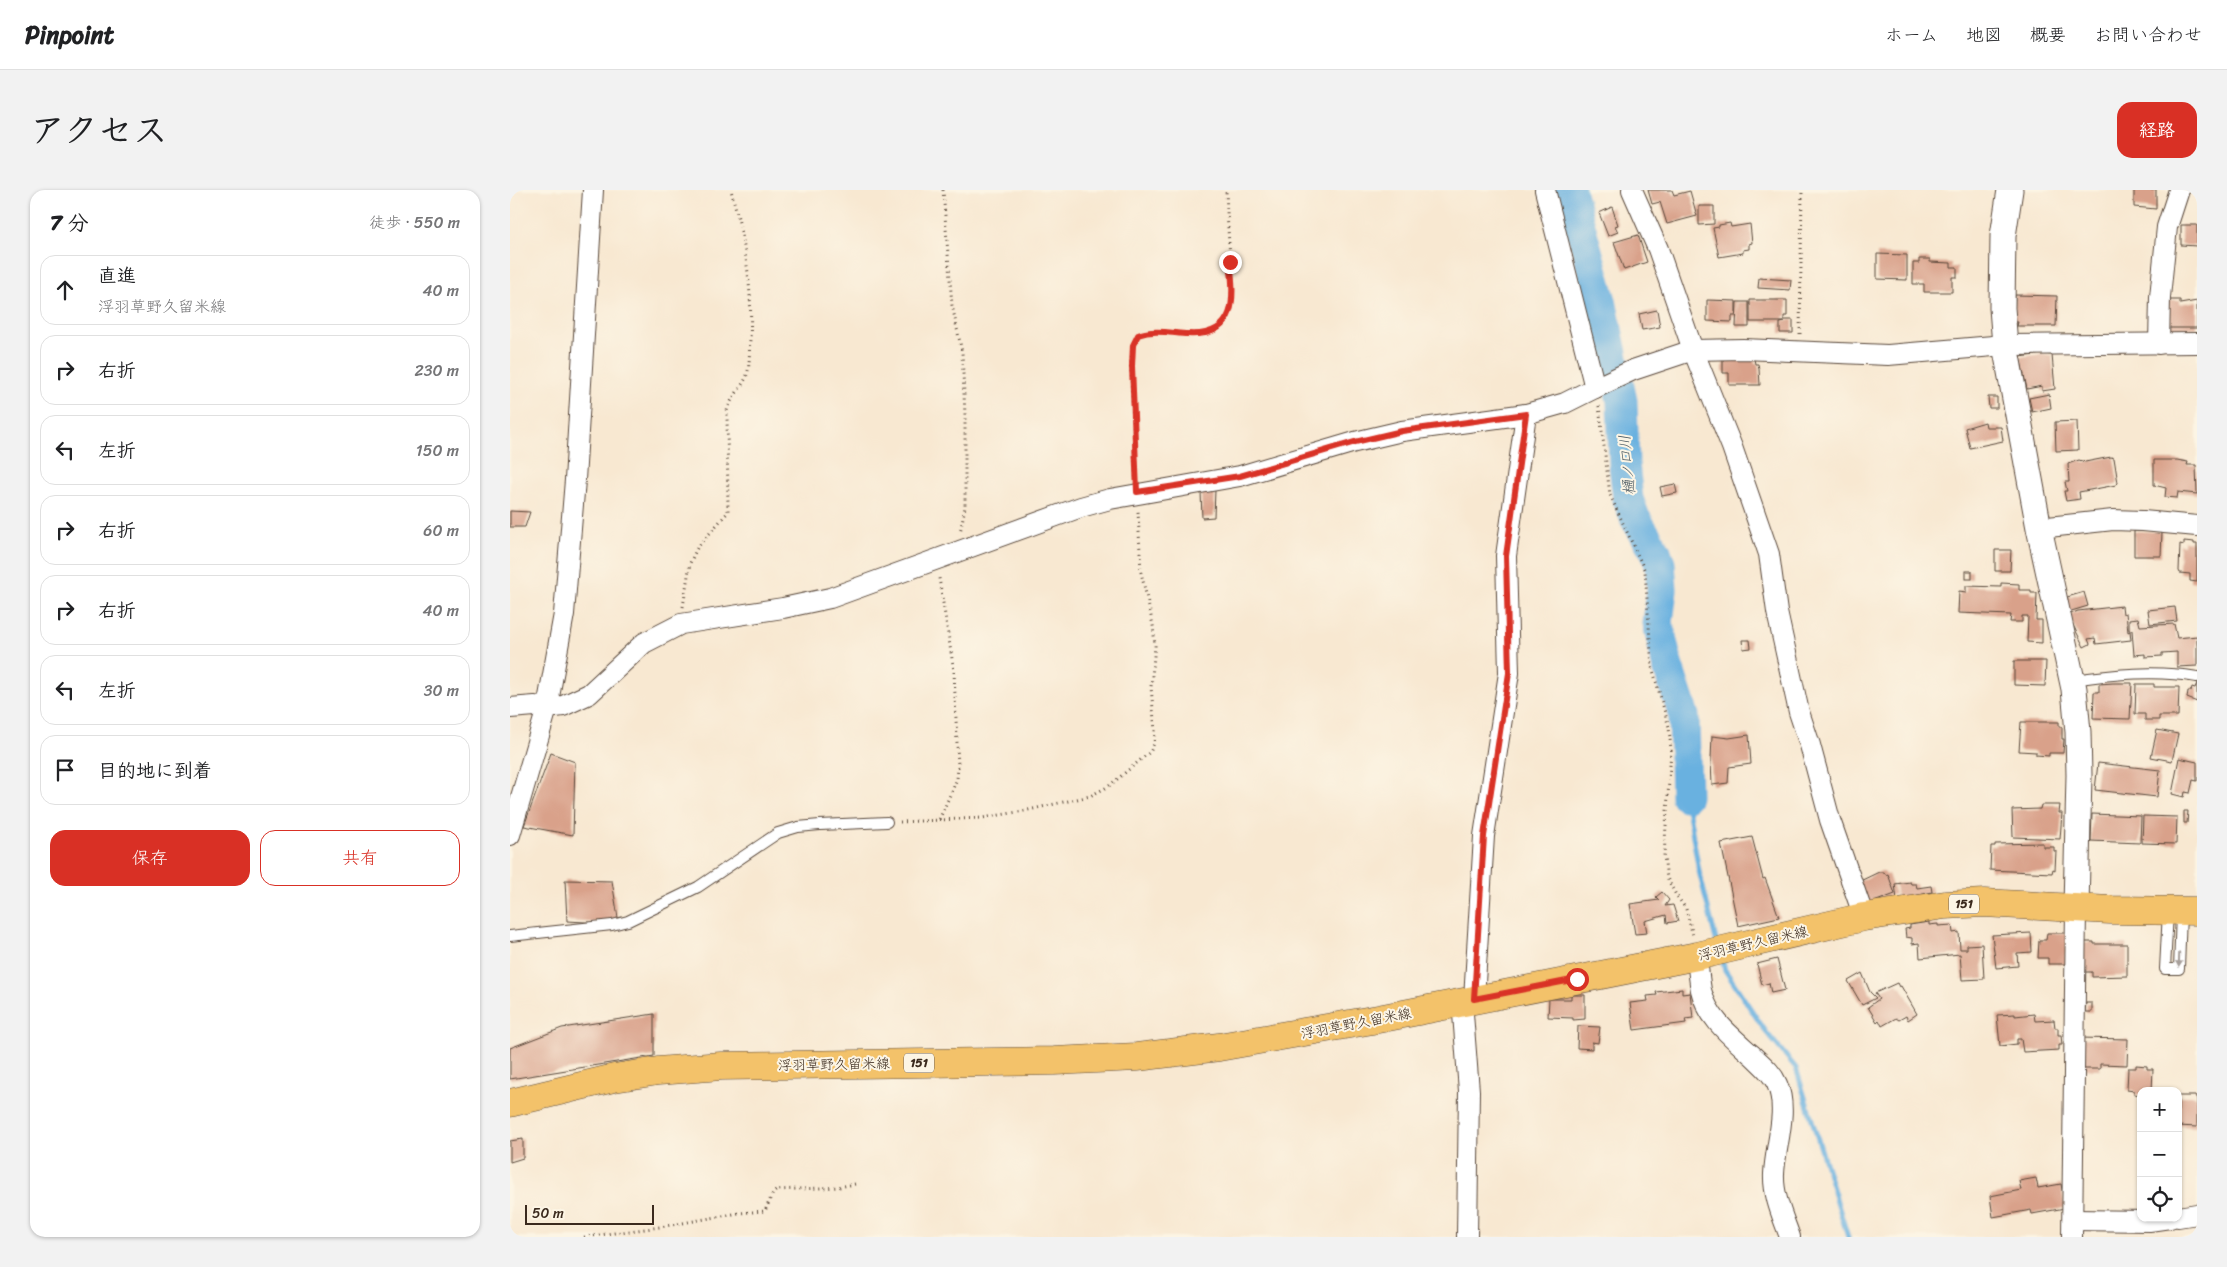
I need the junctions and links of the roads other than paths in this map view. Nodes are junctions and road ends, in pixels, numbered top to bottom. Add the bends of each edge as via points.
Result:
1 (593, 190) edge
2 (1545, 190) edge
3 (1632, 190) edge
4 (2010, 190) edge
5 (2179, 190) edge
6 (2197, 343) edge
7 (2159, 344) junction
8 (2005, 345) junction
9 (1694, 350) junction
10 (1599, 386) junction
11 (1526, 414) junction
12 (2197, 526) edge
13 (2039, 528) junction
14 (2197, 677) edge
15 (2072, 680) junction
16 (510, 708) edge
17 (547, 708) junction
18 (887, 822) road end
19 (510, 835) edge
20 (2076, 908) junction
21 (2182, 911) edge
22 (1864, 917) junction
23 (510, 936) edge
24 (1701, 955) junction
25 (1468, 1000) junction
26 (510, 1103) edge
27 (2197, 1214) edge
28 (2182, 1216) edge
29 (2139, 1222) edge
30 (2072, 1229) edge
31 (1467, 1237) edge
32 (1790, 1237) edge

1 - 17 street via 564,614
2 - 10 street
3 - 9 street via 1658,249
4 - 8 street via 2003,236
5 - 7 street via 2167,227
6 - 7 street
7 - 8 street
8 - 9 street via 1888,356 1743,349
8 - 13 street
9 - 10 street via 1633,370
9 - 22 street via 1769,554 1777,612 1799,712 1830,820
10 - 11 street via 1565,403
11 - 17 street via 1402,431 1240,476 1137,492 1081,507 830,598 681,624 644,643 589,694 563,706
11 - 25 street via 1506,556 1509,673 1484,836
12 - 13 street via 2112,520
13 - 15 street
14 - 15 lane via 2121,673
15 - 20 street via 2079,775
16 - 17 street
17 - 19 street
18 - 23 lane via 798,827 778,833 698,887 628,922
20 - 21 main road, 浮羽草野久留米線 / 151
20 - 22 main road, 浮羽草野久留米線 / 151 via 1984,903
20 - 30 street
21 -> 21 lane via 2179,969 2166,969
22 - 24 main road, 浮羽草野久留米線 / 151
24 - 25 main road, 浮羽草野久留米線 / 151
24 - 32 street via 1701,990 1706,1005 1716,1022 1769,1072 1781,1095 1774,1189
25 - 26 main road, 浮羽草野久留米線 / 151 via 1294,1035 1137,1056 992,1062 721,1066 614,1078
25 - 31 street
27 - 28 street
29 - 30 street

